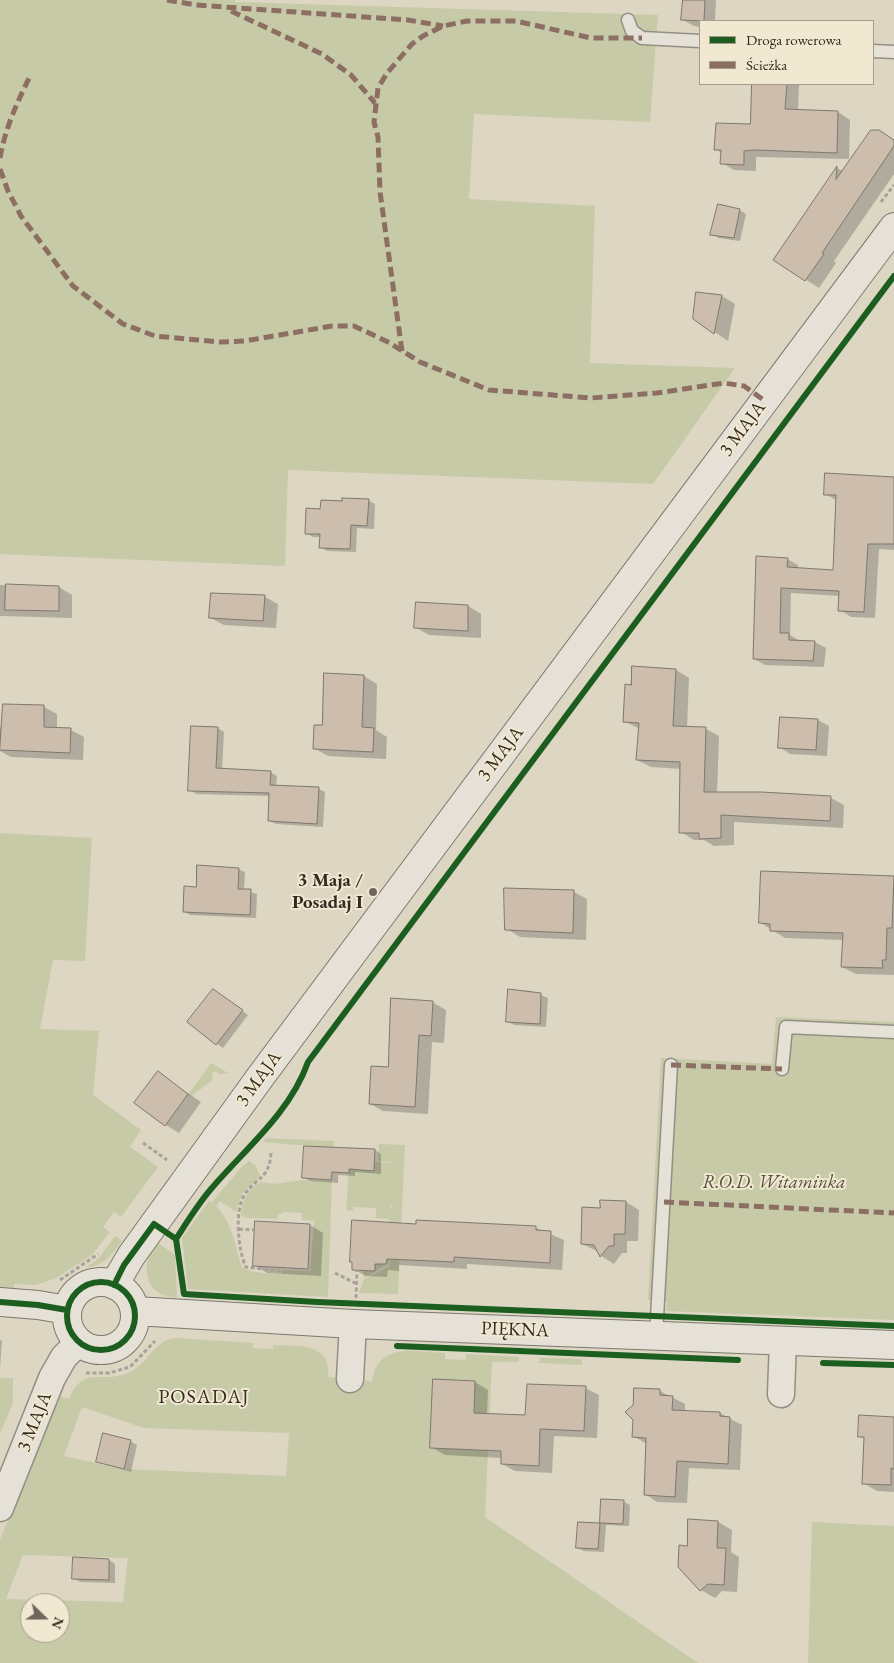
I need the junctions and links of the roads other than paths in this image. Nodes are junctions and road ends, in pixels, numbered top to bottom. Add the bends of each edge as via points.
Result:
1 (628, 20) dead end
2 (699, 41) edge
3 (874, 51) edge
4 (894, 52) edge
5 (894, 227) edge
6 (894, 1032) edge
7 (671, 1065) dead end
8 (782, 1069) dead end
9 (114, 1285) junction
10 (0, 1302) edge
11 (68, 1310) junction
12 (135, 1311) junction
13 (353, 1324) junction
14 (656, 1336) junction
15 (783, 1341) junction
16 (79, 1342) junction
17 (894, 1345) edge
18 (350, 1379) dead end
19 (781, 1394) dead end
20 (0, 1508) edge

1 - 2 lane via 632,31 642,38
3 - 4 lane
5 - 9 street, 3 MAJA via 261,1076 131,1256
6 - 8 lane via 786,1027
7 - 14 lane
9 - 11 street via 90,1284 72,1299
9 - 12 street via 132,1300
10 - 11 street
11 - 16 street via 71,1333
12 - 13 street, PIĘKNA
12 - 16 street via 135,1323 123,1343 101,1351
13 - 14 street, PIĘKNA
13 - 18 street
14 - 15 street, PIĘKNA
15 - 17 street, PIĘKNA
15 - 19 street
16 - 20 street, 3 MAJA via 64,1357 52,1378

